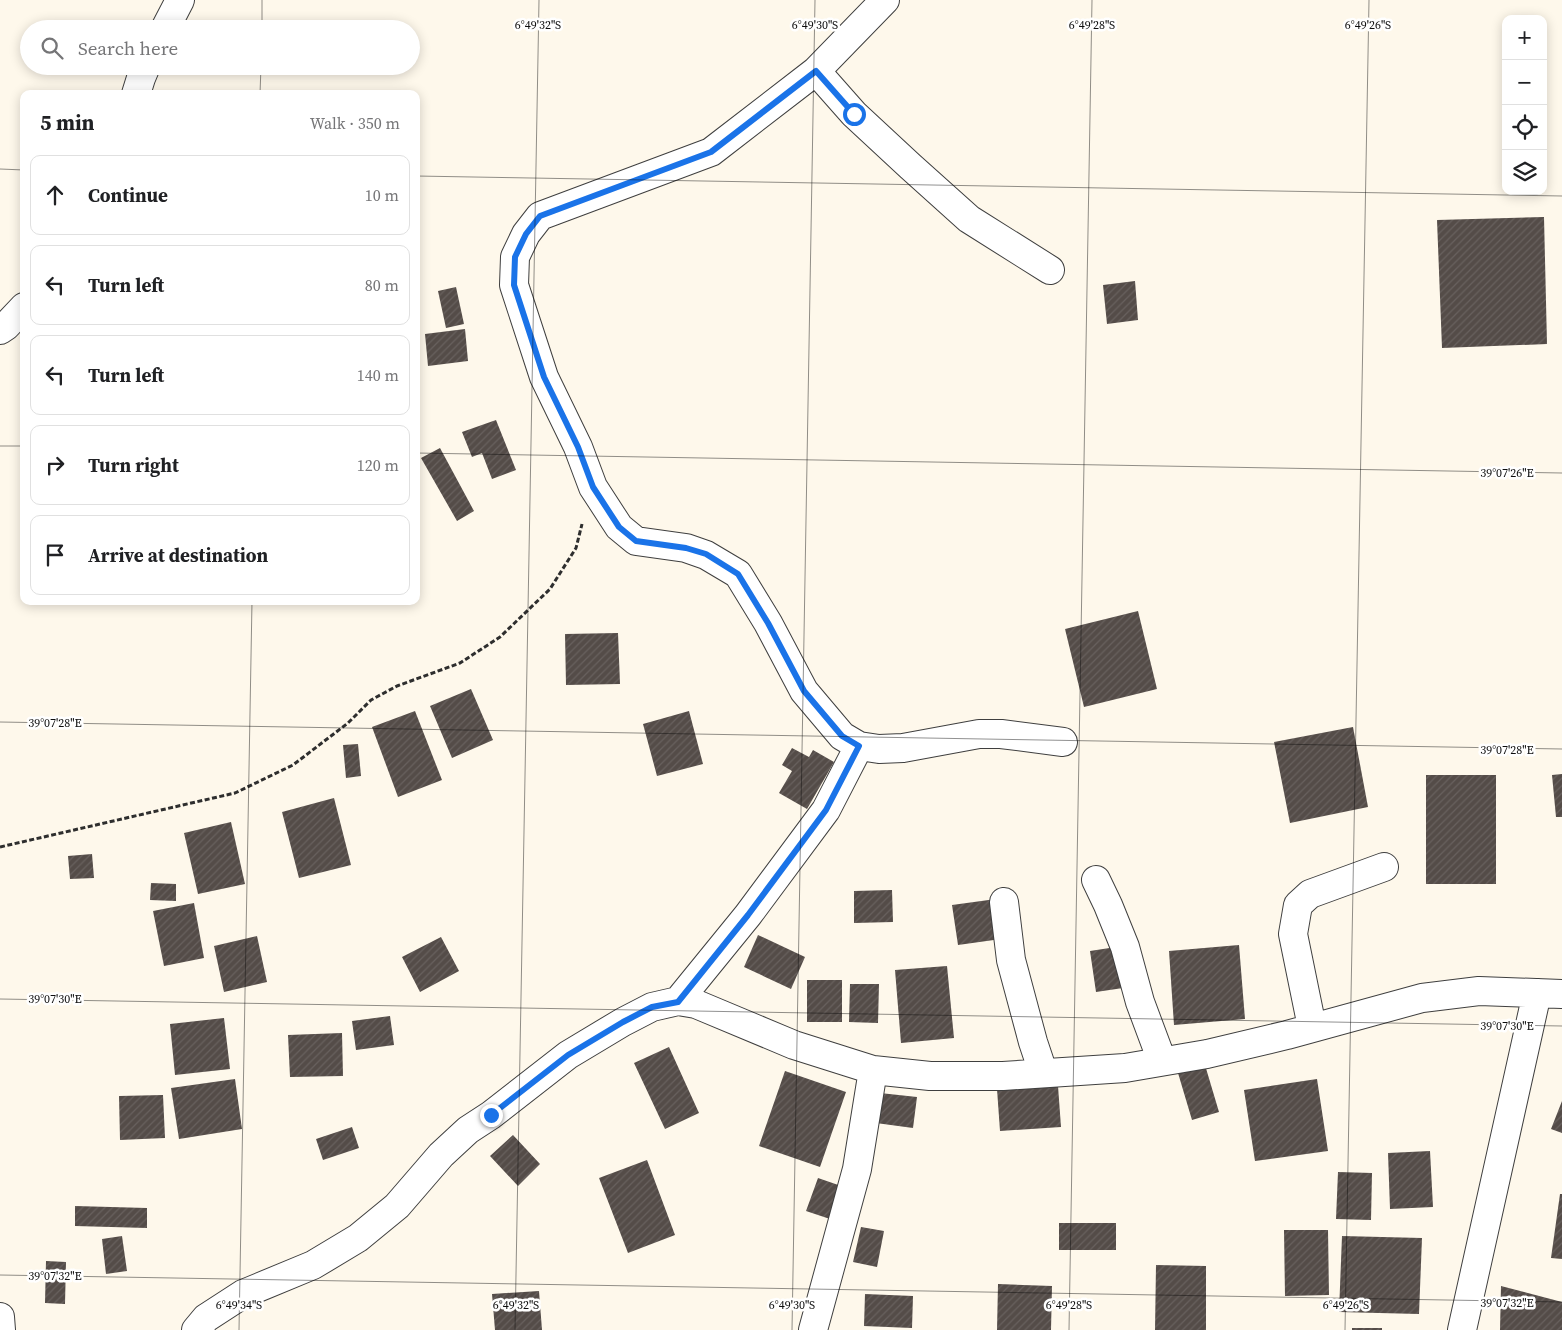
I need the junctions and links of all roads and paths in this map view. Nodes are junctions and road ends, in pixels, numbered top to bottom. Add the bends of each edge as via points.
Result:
1 (180, 0) edge
2 (886, 0) edge
3 (170, 20) edge
4 (816, 71) junction
5 (142, 75) edge
6 (137, 90) edge
7 (1050, 270) dead end
8 (20, 311) edge
9 (0, 330) edge
10 (593, 487) junction
11 (1063, 742) dead end
12 (859, 746) junction
13 (0, 847) edge
14 (1384, 868) dead end
15 (1096, 880) dead end
16 (1004, 902) dead end
17 (1550, 993) edge
18 (678, 1002) junction
19 (1312, 1028) junction
20 (1162, 1061) junction
21 (873, 1070) junction
22 (1043, 1072) junction
23 (0, 1317) edge
24 (1, 1330) edge
25 (196, 1330) edge
26 (813, 1330) edge
27 (1462, 1330) edge

1 - 3 street
2 - 4 street
4 - 7 street via 854,114 969,219
4 - 10 street via 711,152 540,216 526,234 515,257 514,285 544,377 578,447
5 - 6 street
8 - 9 street
10 - 12 street via 619,527 636,541 706,554 738,574 804,691 842,736
10 - 13 path via 576,548 550,589 500,637 460,663 396,686 371,700 348,724 293,765 235,793
11 - 12 street via 979,734 903,748
12 - 18 street via 826,810
14 - 19 street via 1310,894 1298,905 1294,934
15 - 20 street via 1125,947 1140,1002
16 - 22 street via 1011,960
17 - 19 street via 1479,991 1422,998
17 - 27 street
18 - 21 street via 696,1004 794,1045
18 - 25 street via 652,1007 568,1055 468,1130 441,1155 397,1206 358,1238 313,1265 242,1294 206,1318
19 - 20 street via 1207,1054
20 - 22 street via 1125,1068
21 - 22 street via 930,1076 1003,1076
21 - 26 street via 857,1169
23 - 24 street

